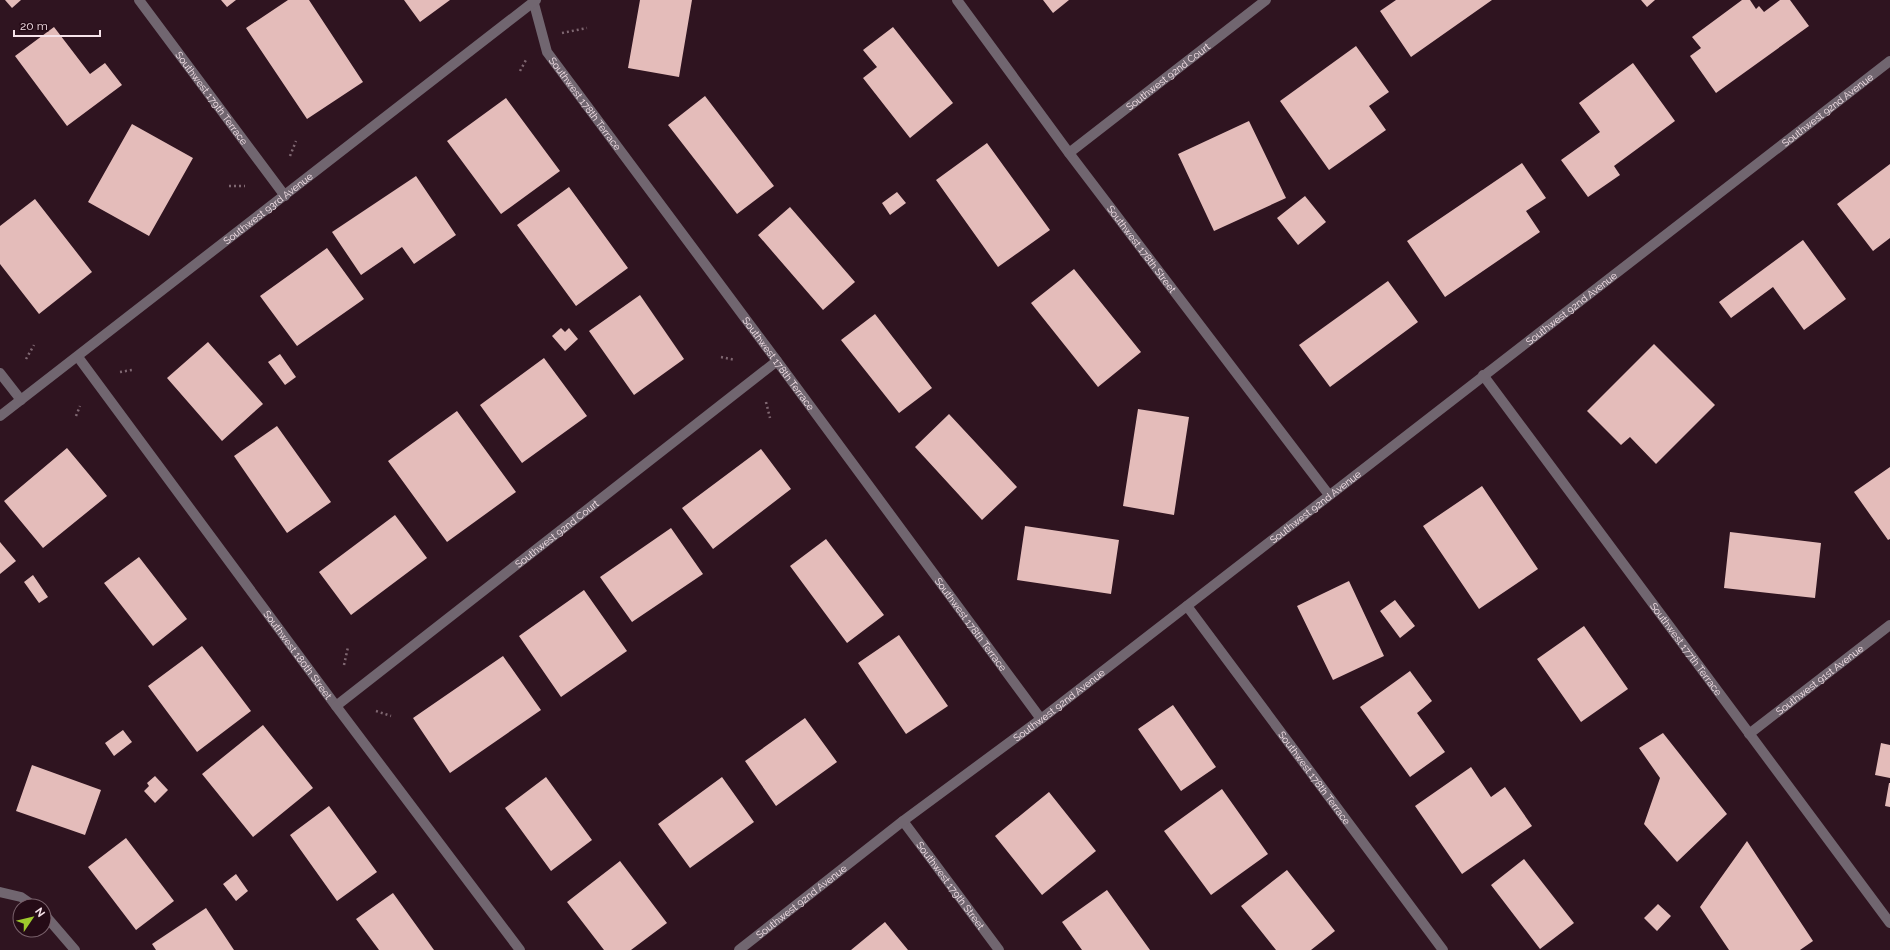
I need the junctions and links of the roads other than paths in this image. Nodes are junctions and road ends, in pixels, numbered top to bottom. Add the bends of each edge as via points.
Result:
1 (139, 0) edge
2 (957, 0) edge
3 (1266, 0) edge
4 (534, 1) edge
5 (1890, 61) edge
6 (1069, 153) junction
7 (285, 196) junction
8 (78, 357) junction
9 (777, 361) junction
10 (0, 373) edge
11 (1484, 375) junction
12 (21, 400) junction
13 (0, 416) edge
14 (1329, 495) junction
15 (1187, 606) junction
16 (1890, 625) edge
17 (336, 706) junction
18 (1040, 719) junction
19 (1749, 734) junction
20 (903, 821) junction
21 (2, 892) edge
22 (22, 898) edge
23 (52, 923) edge
24 (1890, 923) edge
25 (75, 950) edge
26 (520, 950) edge
27 (739, 950) edge
28 (999, 950) edge
29 (1443, 950) edge

1 - 7 street, Southwest 179th Terrace
2 - 6 street, Southwest 178th Street
3 - 6 street, Southwest 92nd Court
4 - 7 street, Southwest 93rd Avenue
4 - 9 street, Southwest 178th Terrace via 547,52
5 - 11 street, Southwest 92nd Avenue
6 - 14 street, Southwest 178th Street
7 - 8 street, Southwest 93rd Avenue
8 - 12 street, Southwest 93rd Avenue
8 - 17 street, Southwest 180th Street
9 - 17 street, Southwest 92nd Court
9 - 18 street, Southwest 178th Terrace
10 - 12 street
11 - 14 street, Southwest 92nd Avenue
11 - 19 street, Southwest 177th Terrace
12 - 13 street, Southwest 93rd Avenue
14 - 15 street, Southwest 92nd Avenue
15 - 18 street, Southwest 92nd Avenue
15 - 29 street, Southwest 178th Terrace
16 - 19 street, Southwest 91st Avenue
17 - 26 street, Southwest 180th Street
18 - 20 street, Southwest 92nd Avenue
19 - 24 street, Southwest 177th Terrace
20 - 27 street, Southwest 92nd Avenue
20 - 28 street, Southwest 179th Street
21 - 22 street
23 - 25 street

